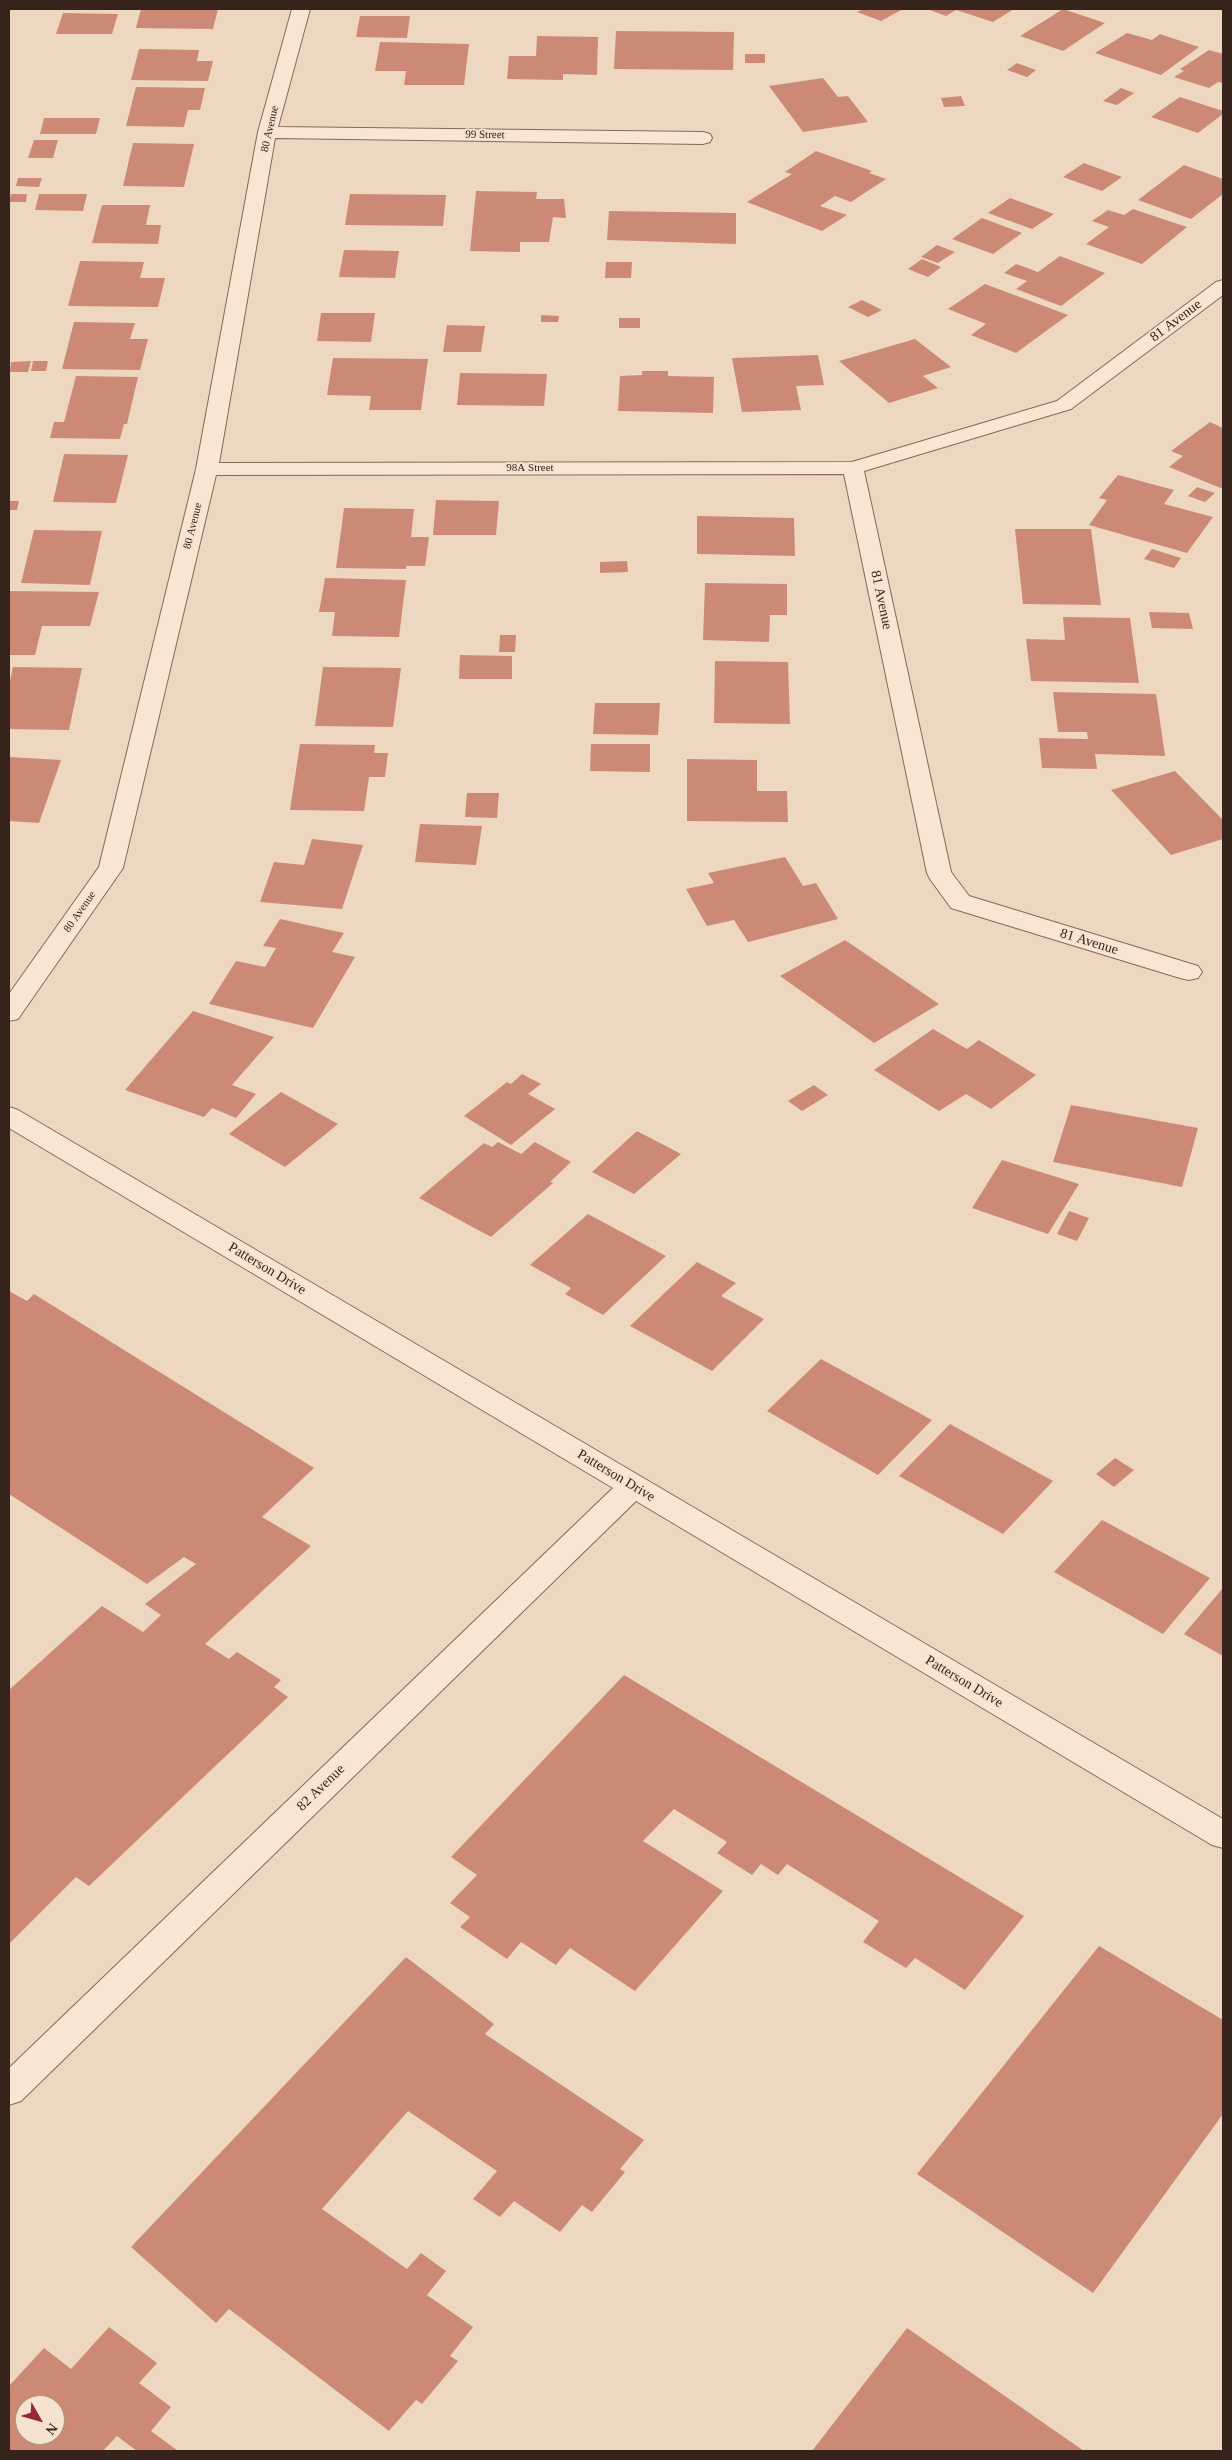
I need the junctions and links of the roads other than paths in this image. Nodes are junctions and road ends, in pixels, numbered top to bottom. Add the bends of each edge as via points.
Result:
1 (301, 9) edge
2 (267, 132) junction
3 (703, 138) dead end
4 (1223, 286) edge
5 (853, 468) junction
6 (207, 469) junction
7 (1189, 972) dead end
8 (9, 1013) edge
9 (9, 1116) edge
10 (633, 1486) junction
11 (1223, 1834) edge
12 (9, 2090) edge

1 - 2 street, 80 Avenue
2 - 3 street, 99 Street
2 - 6 street, 80 Avenue
4 - 5 street, 81 Avenue via 1064,405
5 - 6 street, 98A Street
5 - 7 street, 81 Avenue via 939,873 960,902
6 - 8 street, 80 Avenue via 111,868
9 - 10 street, Patterson Drive
10 - 11 street, Patterson Drive
10 - 12 street, 82 Avenue

